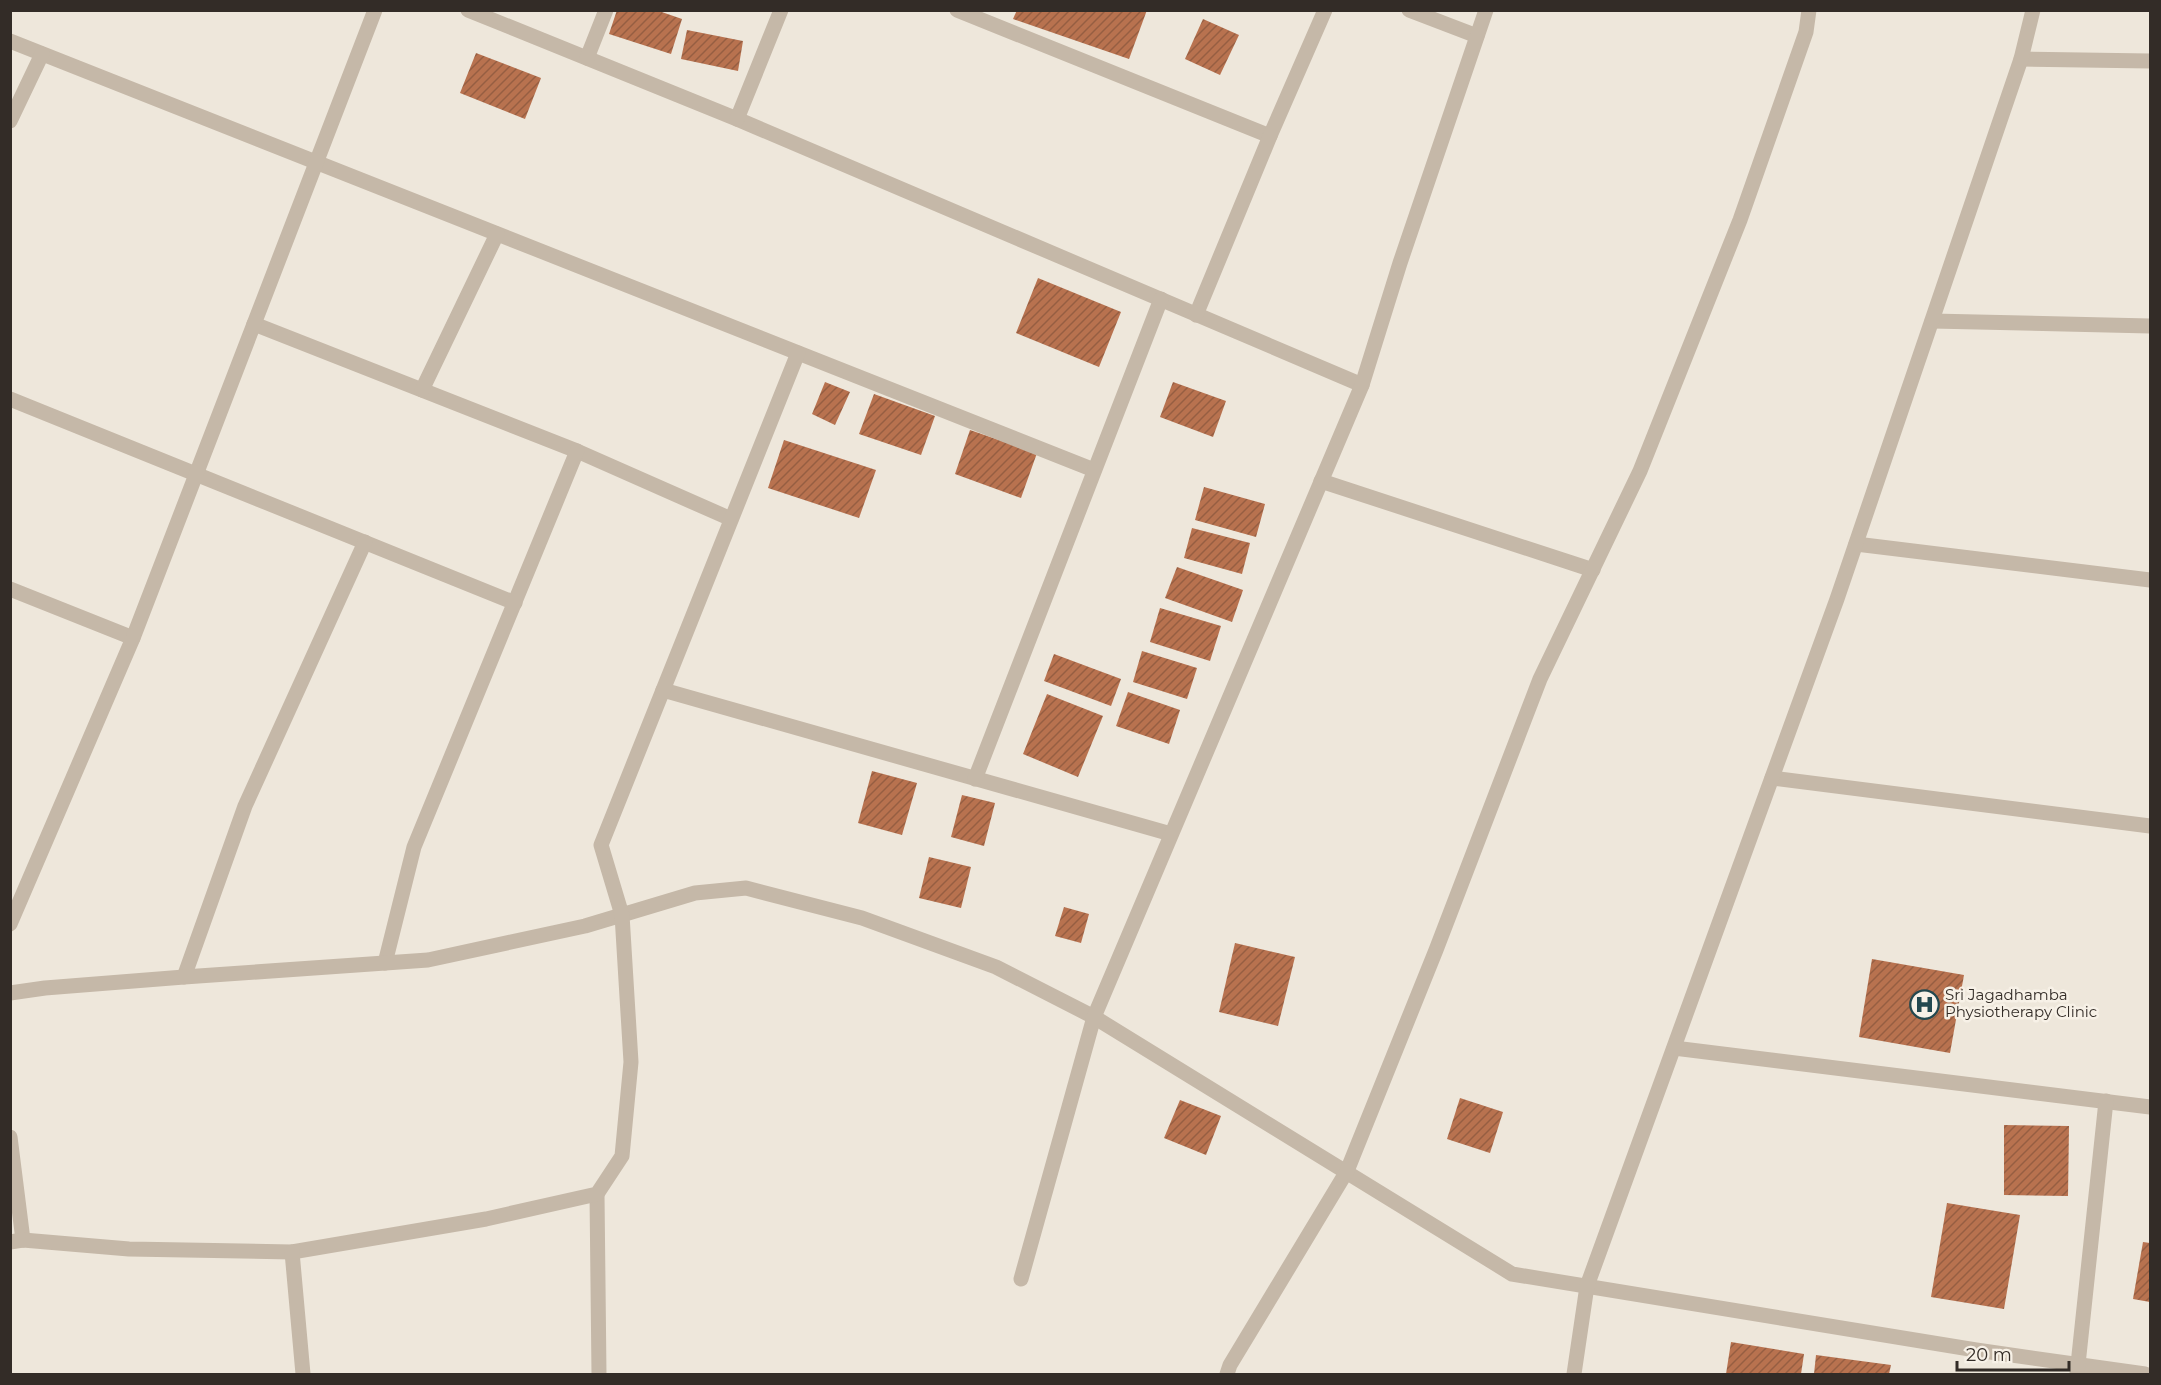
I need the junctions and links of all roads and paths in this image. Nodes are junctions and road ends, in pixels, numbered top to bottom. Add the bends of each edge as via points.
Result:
1 (375, 10) edge
2 (468, 10) edge
3 (606, 10) edge
4 (781, 10) edge
5 (1325, 10) edge
6 (1409, 10) edge
7 (1486, 10) edge
8 (1809, 10) edge
9 (2033, 10) edge
10 (960, 11) edge
11 (1477, 36) junction
12 (10, 41) edge
13 (42, 54) junction
14 (587, 58) junction
15 (2021, 58) junction
16 (2151, 61) edge
17 (736, 119) junction
18 (10, 121) edge
19 (1270, 136) junction
20 (316, 164) junction
21 (497, 234) junction
22 (1161, 299) junction
23 (1196, 315) junction
24 (1932, 321) junction
25 (254, 324) junction
26 (2151, 326) edge
27 (798, 352) junction
28 (1362, 385) junction
29 (422, 390) junction
30 (10, 399) edge
31 (578, 451) junction
32 (1094, 470) junction
33 (197, 473) junction
34 (1321, 481) junction
35 (731, 519) junction
36 (365, 542) junction
37 (1856, 544) junction
38 (1593, 570) junction
39 (2151, 580) edge
40 (10, 589) edge
41 (515, 603) junction
42 (133, 638) junction
43 (663, 690) junction
44 (1772, 778) junction
45 (975, 779) junction
46 (2151, 826) edge
47 (1171, 834) junction
48 (622, 915) junction
49 (10, 924) edge
50 (385, 963) junction
51 (184, 977) junction
52 (10, 993) edge
53 (1094, 1017) junction
54 (1674, 1048) junction
55 (2106, 1101) junction
56 (2151, 1107) edge
57 (10, 1137) edge
58 (1347, 1171) junction
59 (597, 1194) junction
60 (17, 1241) edge
61 (292, 1252) junction
62 (1021, 1279) dead end
63 (1587, 1286) junction
64 (2077, 1370) edge
65 (303, 1374) edge
66 (598, 1374) edge
67 (1227, 1374) edge
68 (1574, 1374) edge
69 (2145, 1374) edge

1 - 20 street
2 - 14 street
3 - 14 street
4 - 17 street
5 - 19 street
6 - 11 street
7 - 11 street
8 - 38 street via 1806,32 1740,220 1640,471
9 - 15 street
10 - 19 street
11 - 28 street
12 - 13 street
13 - 18 street
13 - 20 street
14 - 17 street
15 - 16 street
15 - 24 street
17 - 22 street
19 - 23 street
20 - 21 street
20 - 25 street
21 - 27 street
21 - 29 street
22 - 23 street
22 - 32 street
23 - 28 street
24 - 26 street
24 - 37 street
25 - 29 street
25 - 33 street
27 - 32 street
27 - 35 street
28 - 34 street
29 - 31 street
30 - 33 street
31 - 35 street
31 - 41 street
32 - 45 street
33 - 36 street
33 - 42 street
34 - 38 street
34 - 47 street
35 - 43 street
36 - 41 street
36 - 51 street via 245,806
37 - 39 street
37 - 44 street
38 - 58 street via 1540,679
40 - 42 street
41 - 50 street via 414,848
42 - 49 street
43 - 45 street
43 - 48 street via 601,845
44 - 46 street
44 - 54 street
45 - 47 street
47 - 53 street
48 - 50 street via 428,960
48 - 53 street via 695,892 746,888 862,918 996,967
48 - 59 street via 631,1062 622,1156
50 - 51 street
51 - 52 street
53 - 58 street
53 - 62 street
54 - 55 street
54 - 63 street
55 - 56 street
55 - 64 street
57 - 60 street
58 - 63 street via 1512,1274
58 - 67 street
59 - 61 street via 486,1219
59 - 66 street
60 - 61 street via 129,1249
61 - 65 street
63 - 64 street
63 - 68 street
64 - 69 street

